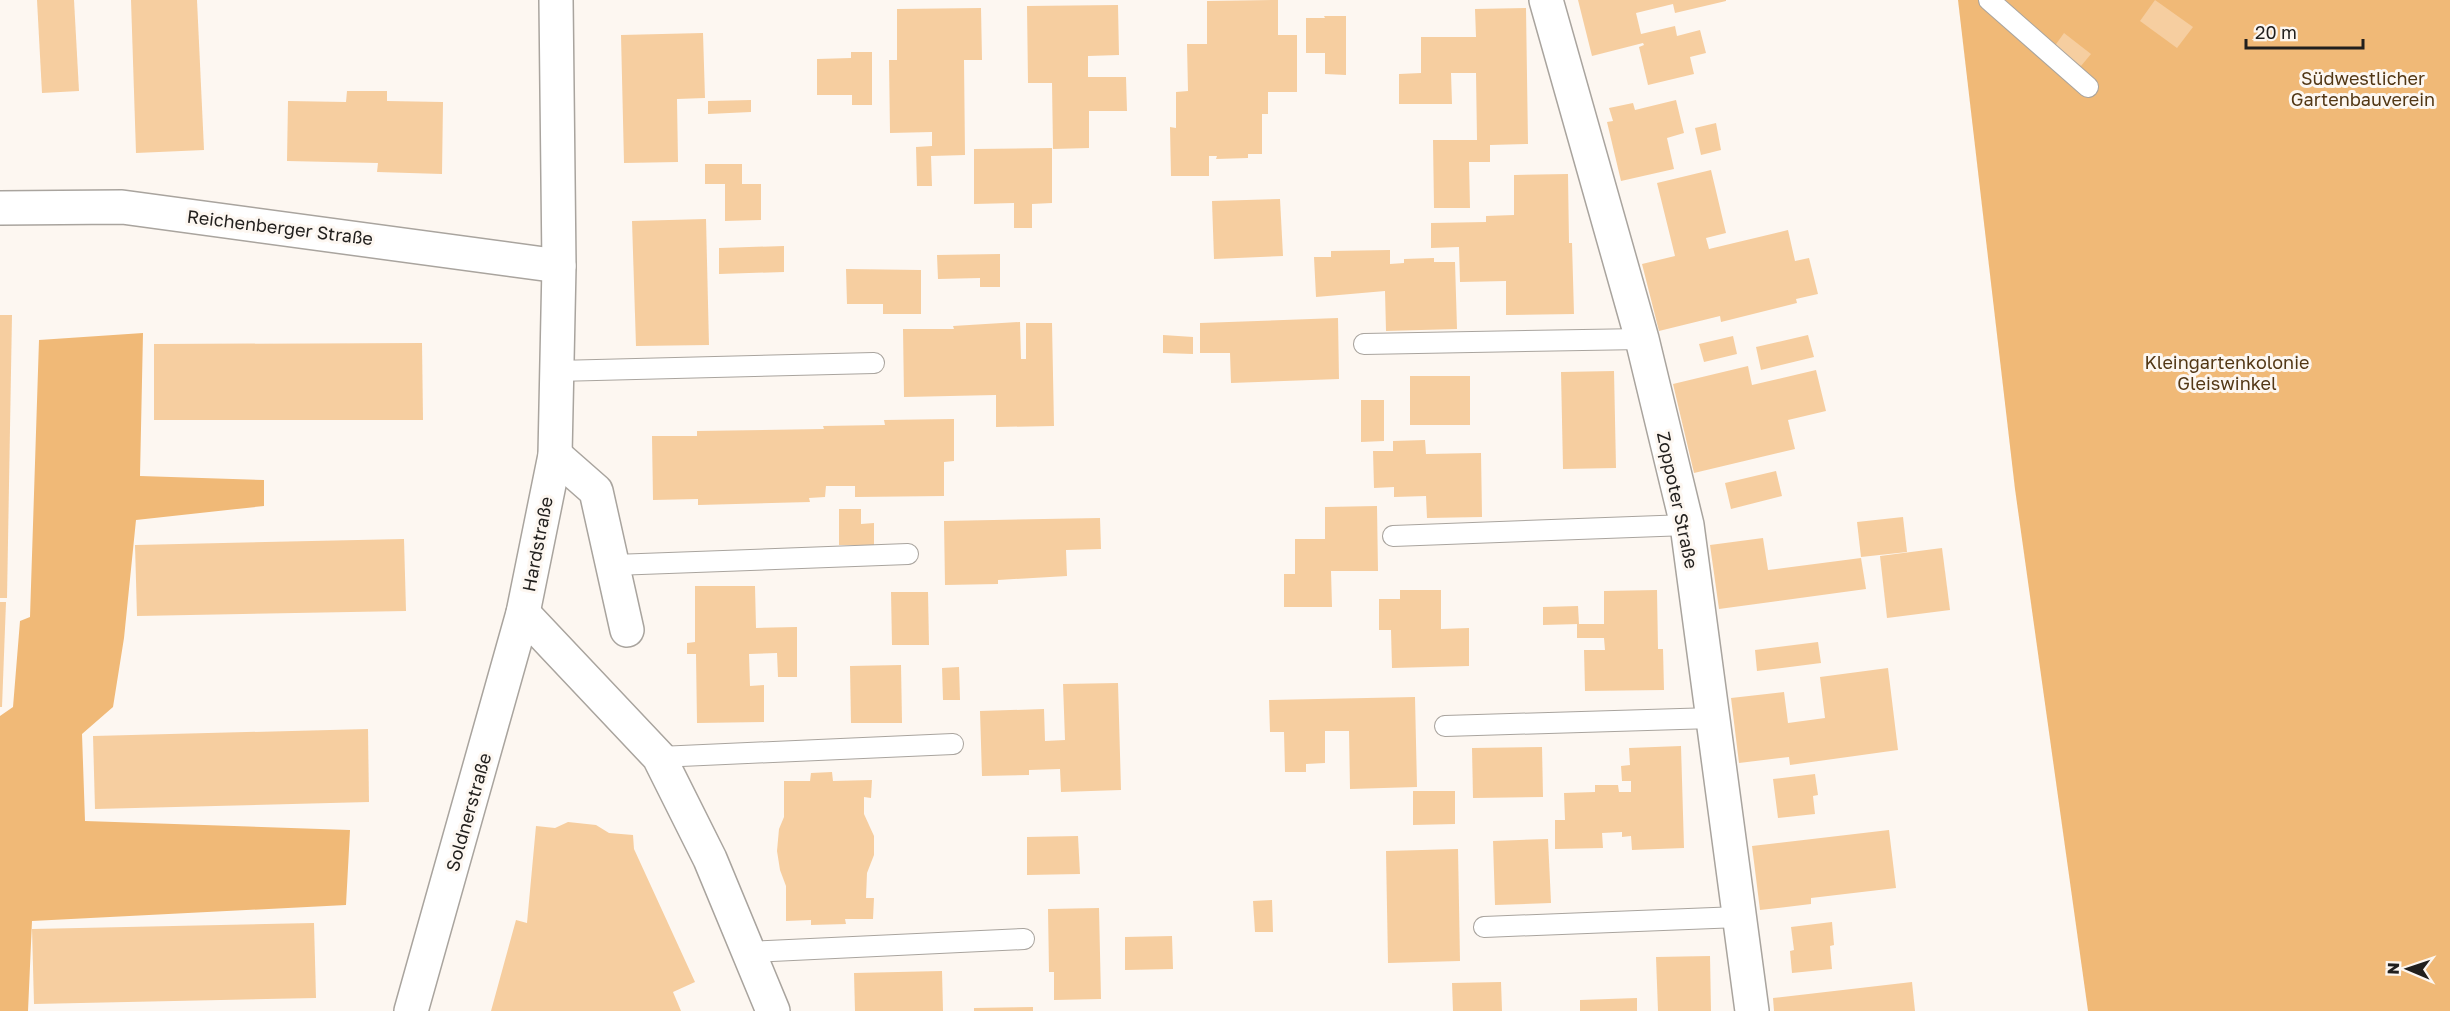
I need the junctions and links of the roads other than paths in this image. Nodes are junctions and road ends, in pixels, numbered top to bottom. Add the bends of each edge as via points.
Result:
1 (556, 0) edge
2 (1546, 0) edge
3 (1989, 0) edge
4 (2088, 87) dead end
5 (0, 208) edge
6 (559, 266) junction
7 (1642, 339) junction
8 (1364, 344) dead end
9 (874, 363) dead end
10 (557, 370) junction
11 (555, 455) junction
12 (1687, 525) junction
13 (1393, 536) dead end
14 (908, 554) dead end
15 (614, 566) junction
16 (523, 613) junction
17 (627, 630) dead end
18 (1713, 718) junction
19 (1445, 726) dead end
20 (953, 744) dead end
21 (659, 758) junction
22 (1739, 917) junction
23 (1484, 927) dead end
24 (1024, 939) dead end
25 (749, 952) junction
26 (411, 1011) edge
27 (773, 1011) edge
28 (1752, 1011) edge

1 - 6 street, Hardstraße
2 - 7 street, Zoppoter Straße
3 - 4 lane
5 - 6 street, Reichenberger Straße via 122,207
6 - 10 street, Hardstraße
7 - 8 lane
7 - 12 street, Zoppoter Straße
9 - 10 lane
10 - 11 street, Hardstraße
11 - 15 street via 596,491
11 - 16 street, Hardstraße
12 - 13 lane
12 - 18 street, Zoppoter Straße
14 - 15 lane
15 - 17 street
16 - 21 street, Hardstraße
16 - 26 street, Soldnerstraße
18 - 19 lane
18 - 22 street, Zoppoter Straße
20 - 21 lane
21 - 25 street, Hardstraße via 710,859
22 - 23 lane
22 - 28 street, Zoppoter Straße
24 - 25 lane
25 - 27 street, Hardstraße

